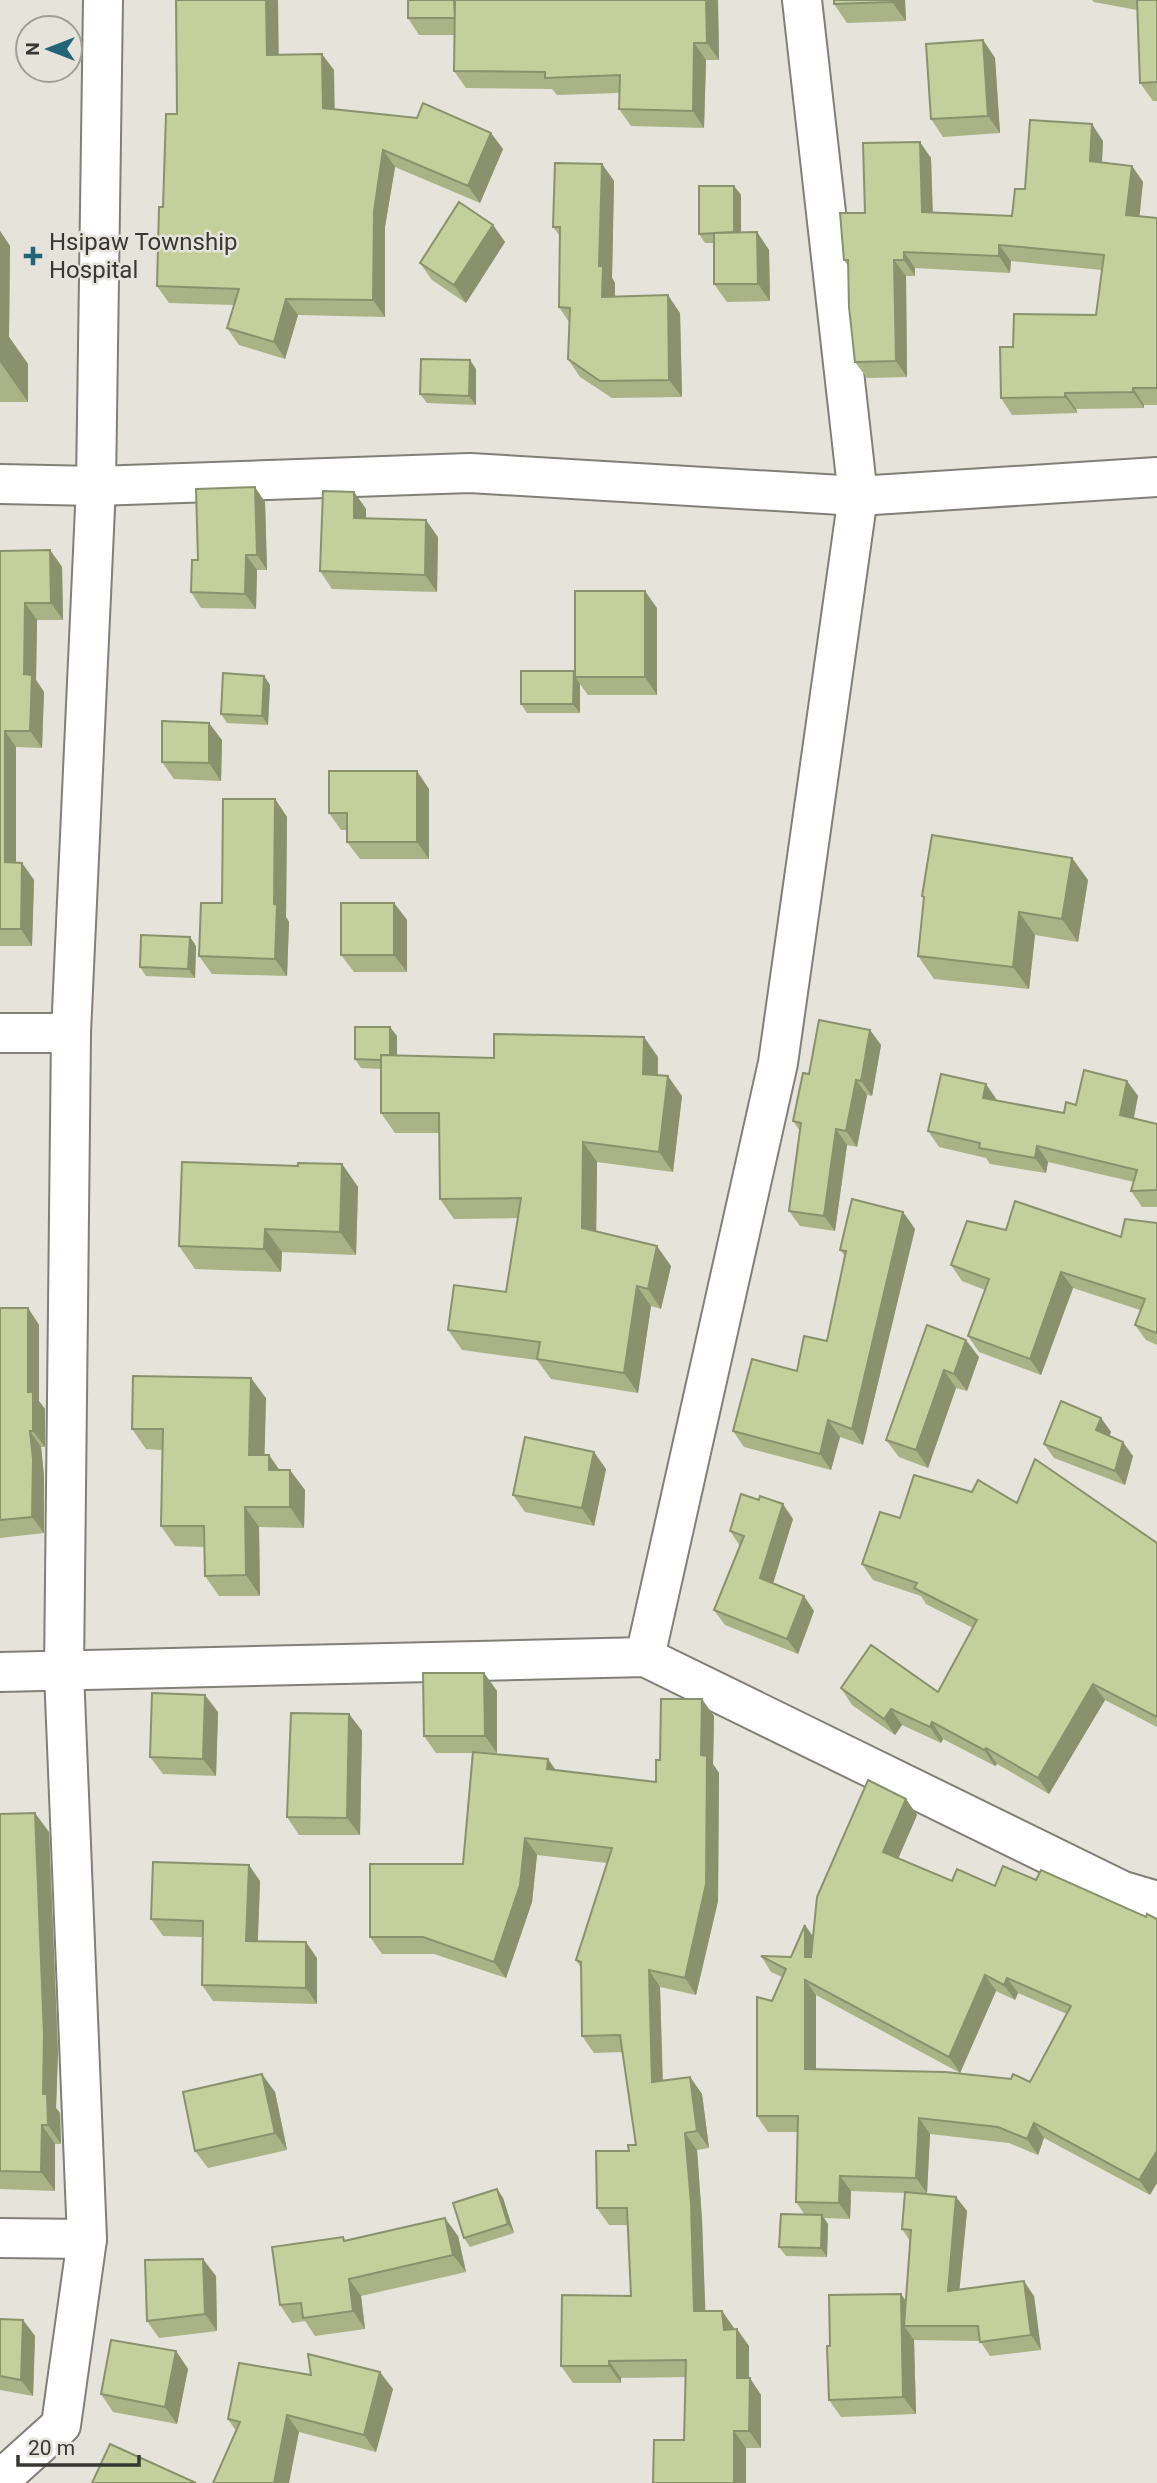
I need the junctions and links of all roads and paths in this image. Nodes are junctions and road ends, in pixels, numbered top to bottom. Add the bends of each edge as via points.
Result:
1 (103, 0) edge
2 (802, 0) edge
3 (1157, 477) edge
4 (0, 484) edge
5 (96, 486) junction
6 (858, 496) junction
7 (0, 1033) edge
8 (71, 1033) junction
9 (645, 1657) junction
10 (0, 1672) edge
11 (64, 1672) junction
12 (1157, 1901) edge
13 (0, 2238) edge
14 (88, 2239) junction
15 (0, 2480) edge

1 - 5 street
2 - 6 street
3 - 6 street
4 - 5 street
5 - 6 street via 470,473
5 - 8 street
6 - 9 street via 778,1063
7 - 8 street
8 - 11 street
9 - 11 street
9 - 12 street via 1124,1891
10 - 11 street
11 - 14 street
13 - 14 street
14 - 15 street via 61,2426

